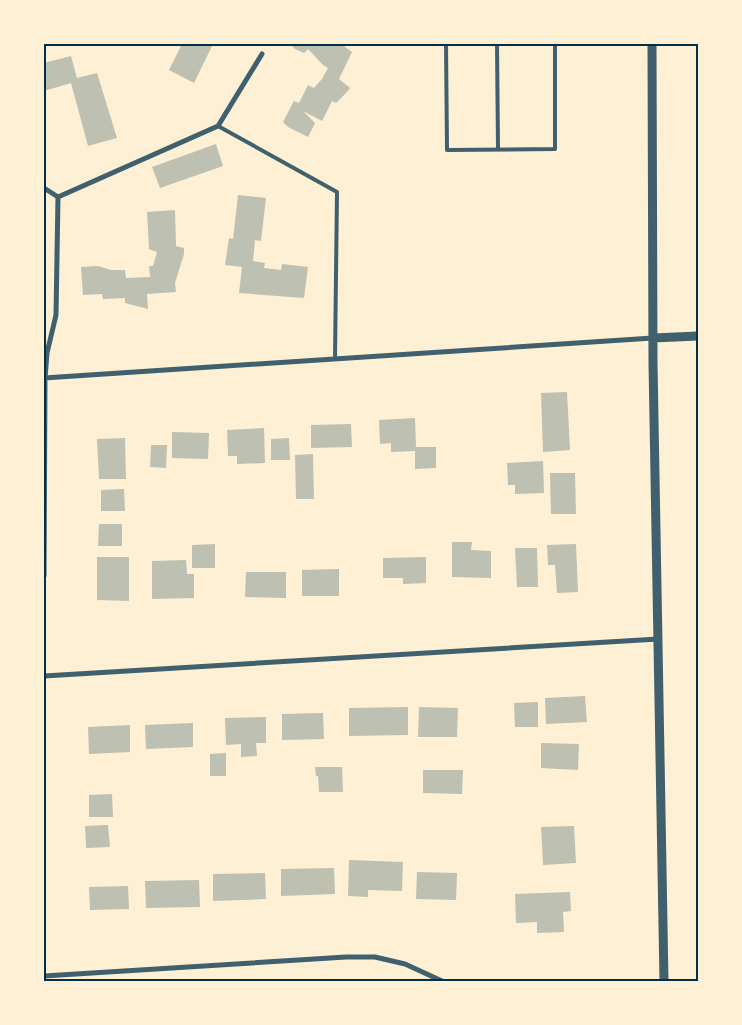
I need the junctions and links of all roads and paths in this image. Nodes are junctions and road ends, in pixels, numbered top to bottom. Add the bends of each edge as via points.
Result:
1 (446, 44) edge
2 (497, 44) edge
3 (555, 44) edge
4 (652, 44) edge
5 (262, 54) dead end
6 (218, 126) junction
7 (498, 149) junction
8 (44, 188) edge
9 (58, 197) junction
10 (698, 336) edge
11 (653, 338) junction
12 (335, 358) junction
13 (44, 378) edge
14 (44, 576) edge
15 (658, 639) junction
16 (44, 676) edge
17 (44, 976) edge
18 (442, 981) edge
19 (664, 981) edge

1 - 7 lane via 447,150
2 - 7 lane
3 - 7 lane via 555,149
4 - 11 street
5 - 6 street
6 - 9 street
6 - 12 lane via 336,192
8 - 9 street
9 - 13 street via 56,315
10 - 11 street
11 - 12 street
11 - 15 street
12 - 13 street
13 - 14 street
15 - 16 street
15 - 19 street
17 - 18 street via 375,956 404,964

